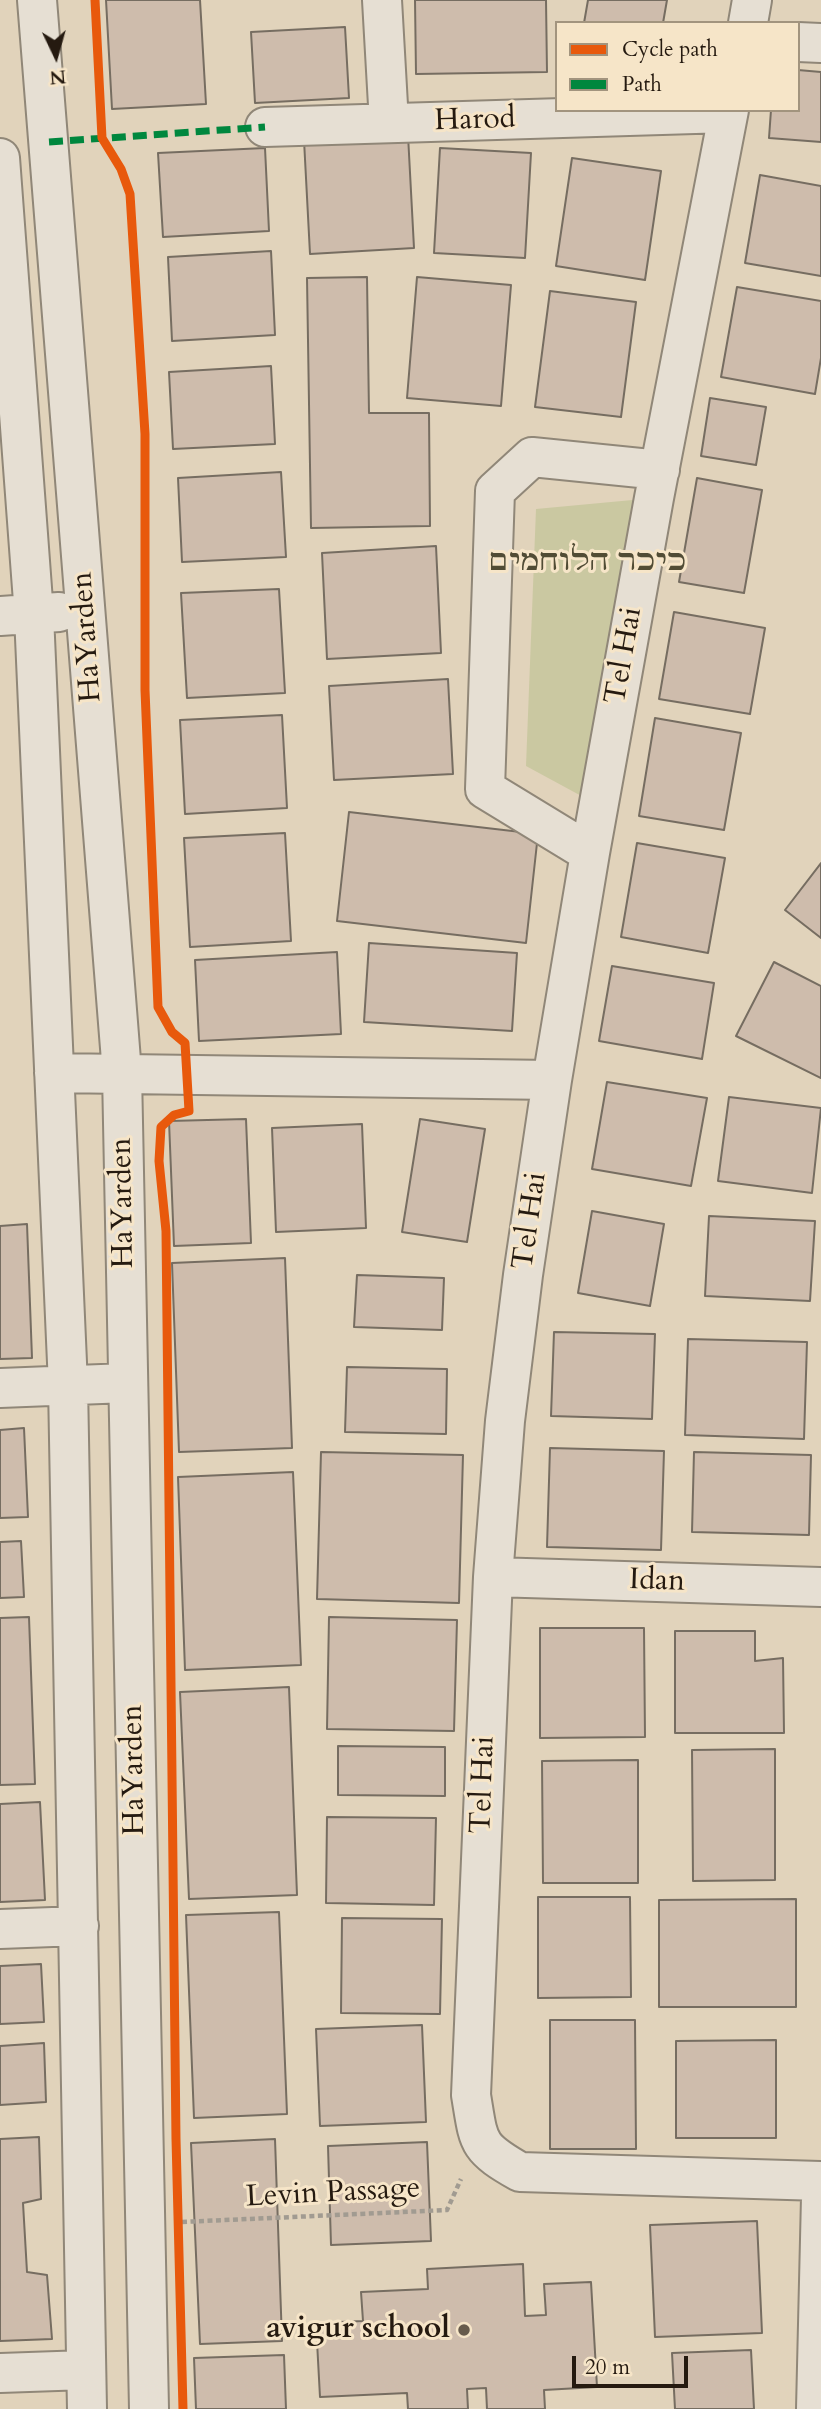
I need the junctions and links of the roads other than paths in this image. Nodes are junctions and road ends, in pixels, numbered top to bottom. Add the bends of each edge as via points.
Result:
1 (37, 0) edge
2 (382, 0) edge
3 (752, 0) edge
4 (748, 21) edge
5 (800, 42) edge
6 (821, 43) edge
7 (728, 112) edge
8 (388, 123) junction
9 (265, 127) dead end
10 (0, 158) edge
11 (660, 470) junction
12 (86, 610) junction
13 (17, 616) edge
14 (590, 853) junction
15 (54, 1073) junction
16 (122, 1073) junction
17 (552, 1080) junction
18 (127, 1383) junction
19 (68, 1385) junction
20 (0, 1388) edge
21 (493, 1577) junction
22 (821, 1587) edge
23 (79, 1926) junction
24 (0, 1929) edge
25 (821, 2181) edge
26 (821, 2197) edge
27 (86, 2370) junction
28 (0, 2373) edge
29 (87, 2409) edge
30 (149, 2409) edge
31 (816, 2409) edge

1 - 12 street, HaYarden
2 - 8 street
3 - 4 street
5 - 6 street
7 - 8 street, Harod
7 - 11 street, Tel Hai
8 - 9 street, Harod
10 - 13 street, HaYarden
11 - 14 street, Tel Hai
11 - 14 street via 532,457 495,491 485,789
12 - 13 street
12 - 16 street, HaYarden
13 - 15 street, HaYarden
14 - 17 street, Tel Hai
15 - 16 street
15 - 19 street, HaYarden
16 - 17 street
16 - 18 street, HaYarden
17 - 21 street, Tel Hai via 505,1421
18 - 19 street
18 - 30 street, HaYarden
19 - 20 street
19 - 23 street, HaYarden
21 - 22 street, Idan
21 - 25 street, Tel Hai via 471,2095 478,2140 520,2172
23 - 24 street
23 - 27 street, HaYarden
26 - 31 street
27 - 28 street
27 - 29 street, HaYarden

